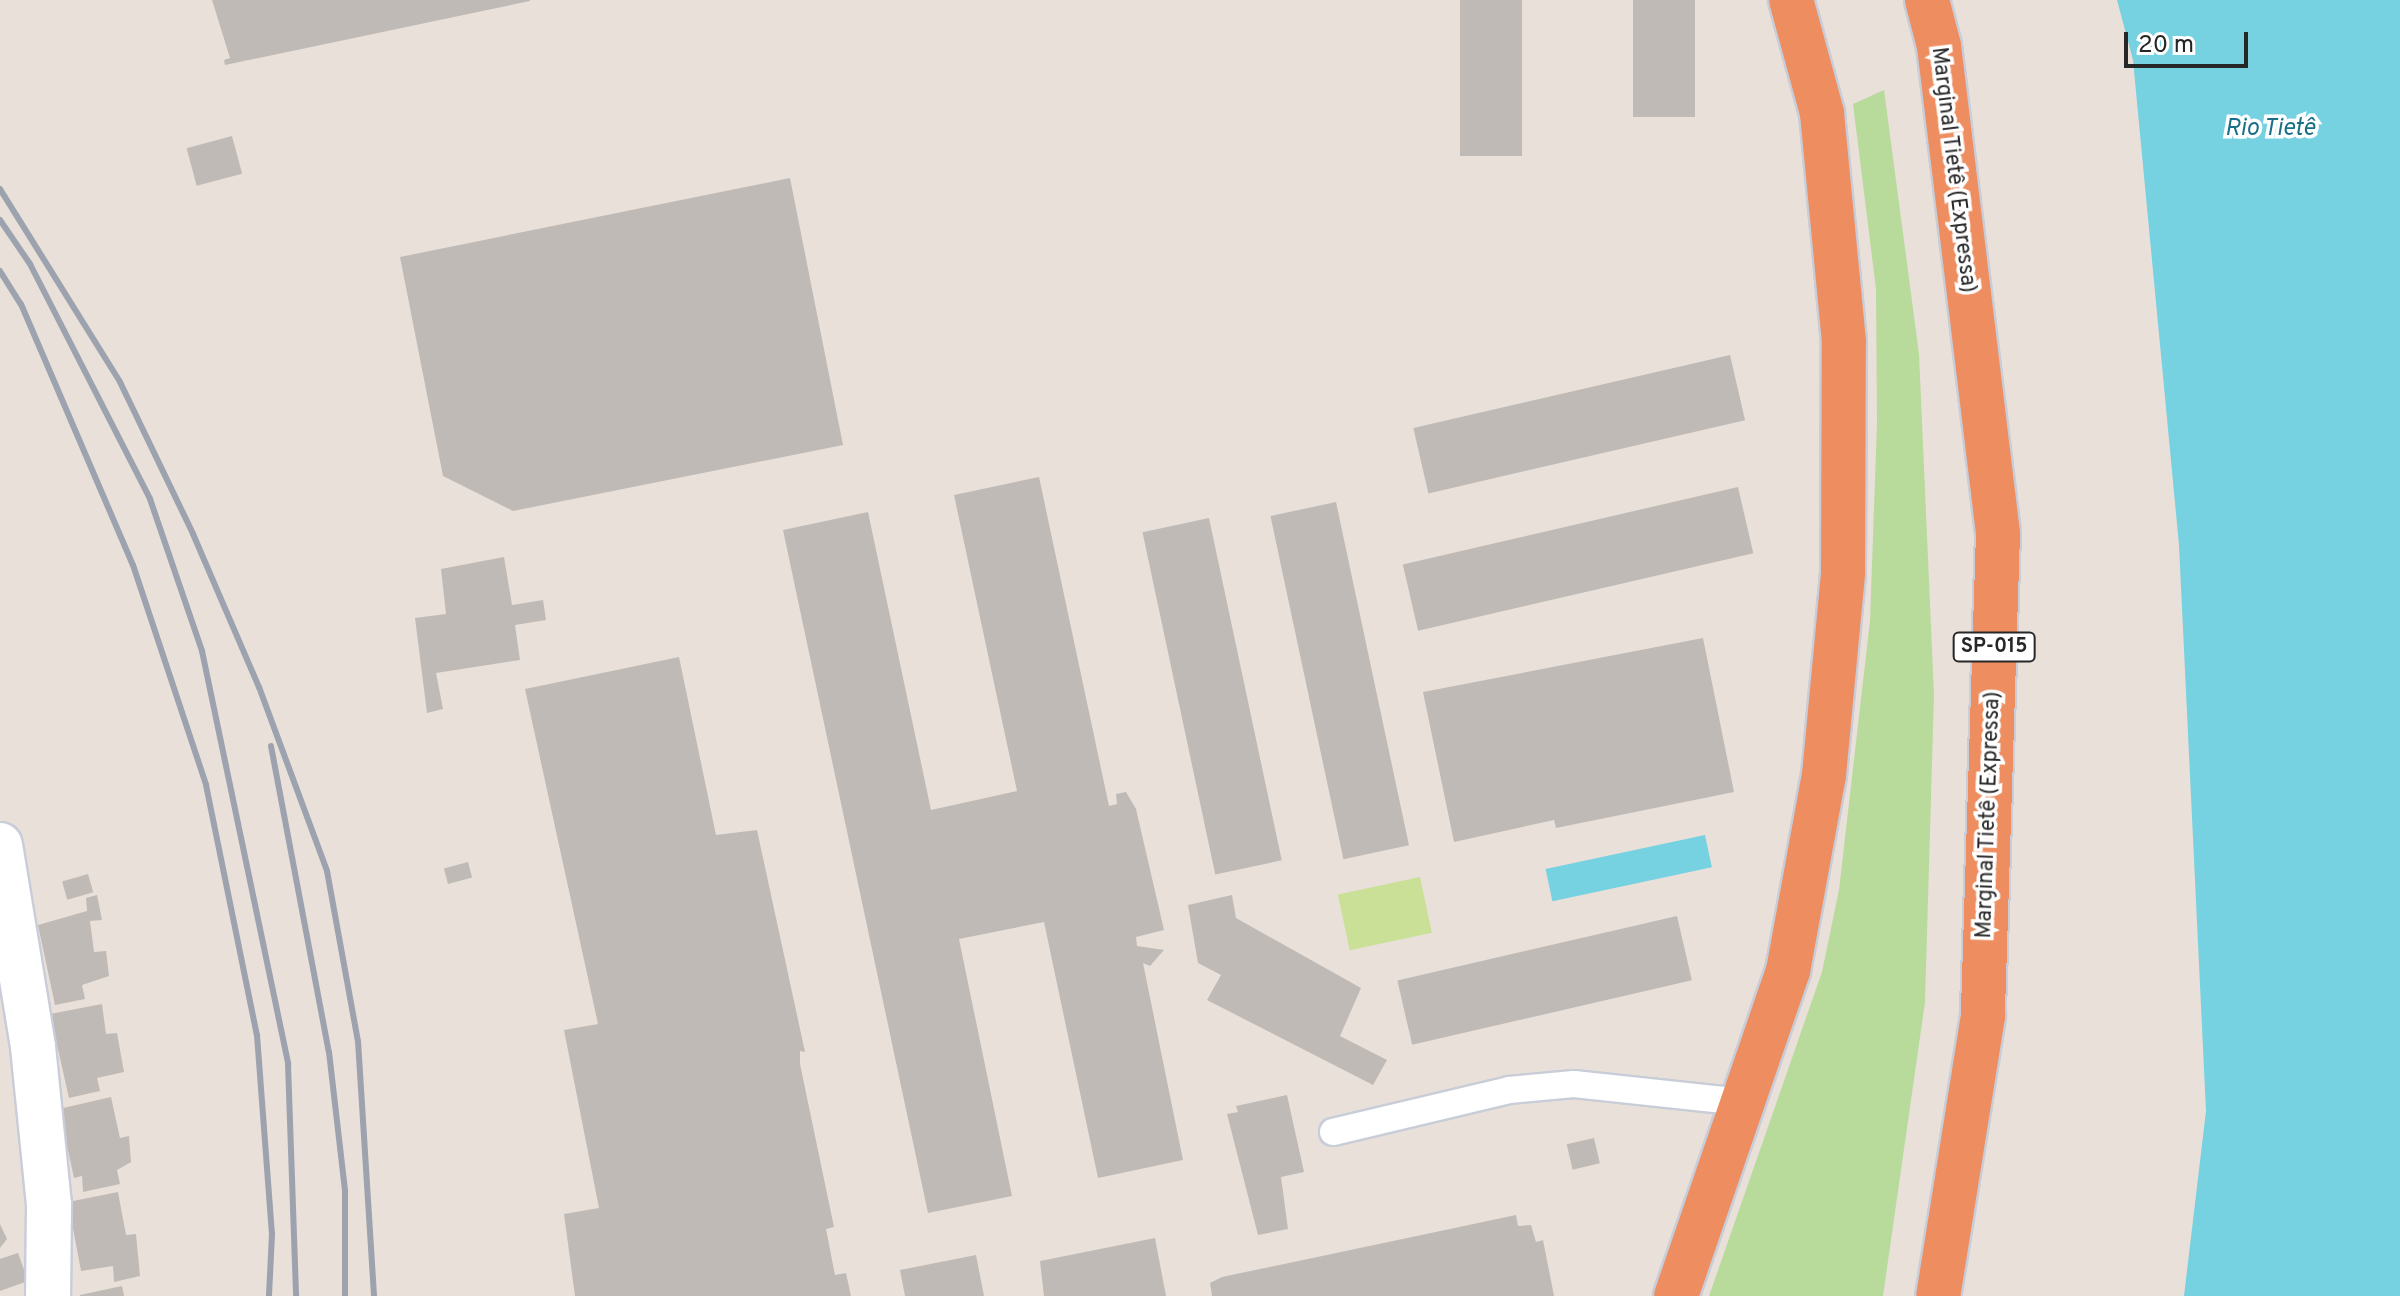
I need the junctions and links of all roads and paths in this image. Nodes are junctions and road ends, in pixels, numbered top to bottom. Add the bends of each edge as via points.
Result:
1 (1791, 0) edge
2 (1815, 0) edge
3 (1927, 0) edge
4 (1822, 113) junction
5 (0, 845) edge
6 (1742, 1102) junction
7 (1333, 1132) dead end
8 (48, 1296) edge
9 (1676, 1296) edge
10 (1938, 1296) edge

1 - 4 highway
2 - 4 highway
3 - 10 highway, Marginal Tietê (Expressa) / SP-015 via 1939,46 1998,533 1983,1016
4 - 6 highway via 1844,342 1843,573 1824,775 1788,971
5 - 8 street via 35,1063 49,1205
6 - 7 lane via 1574,1084 1509,1090
6 - 9 highway

